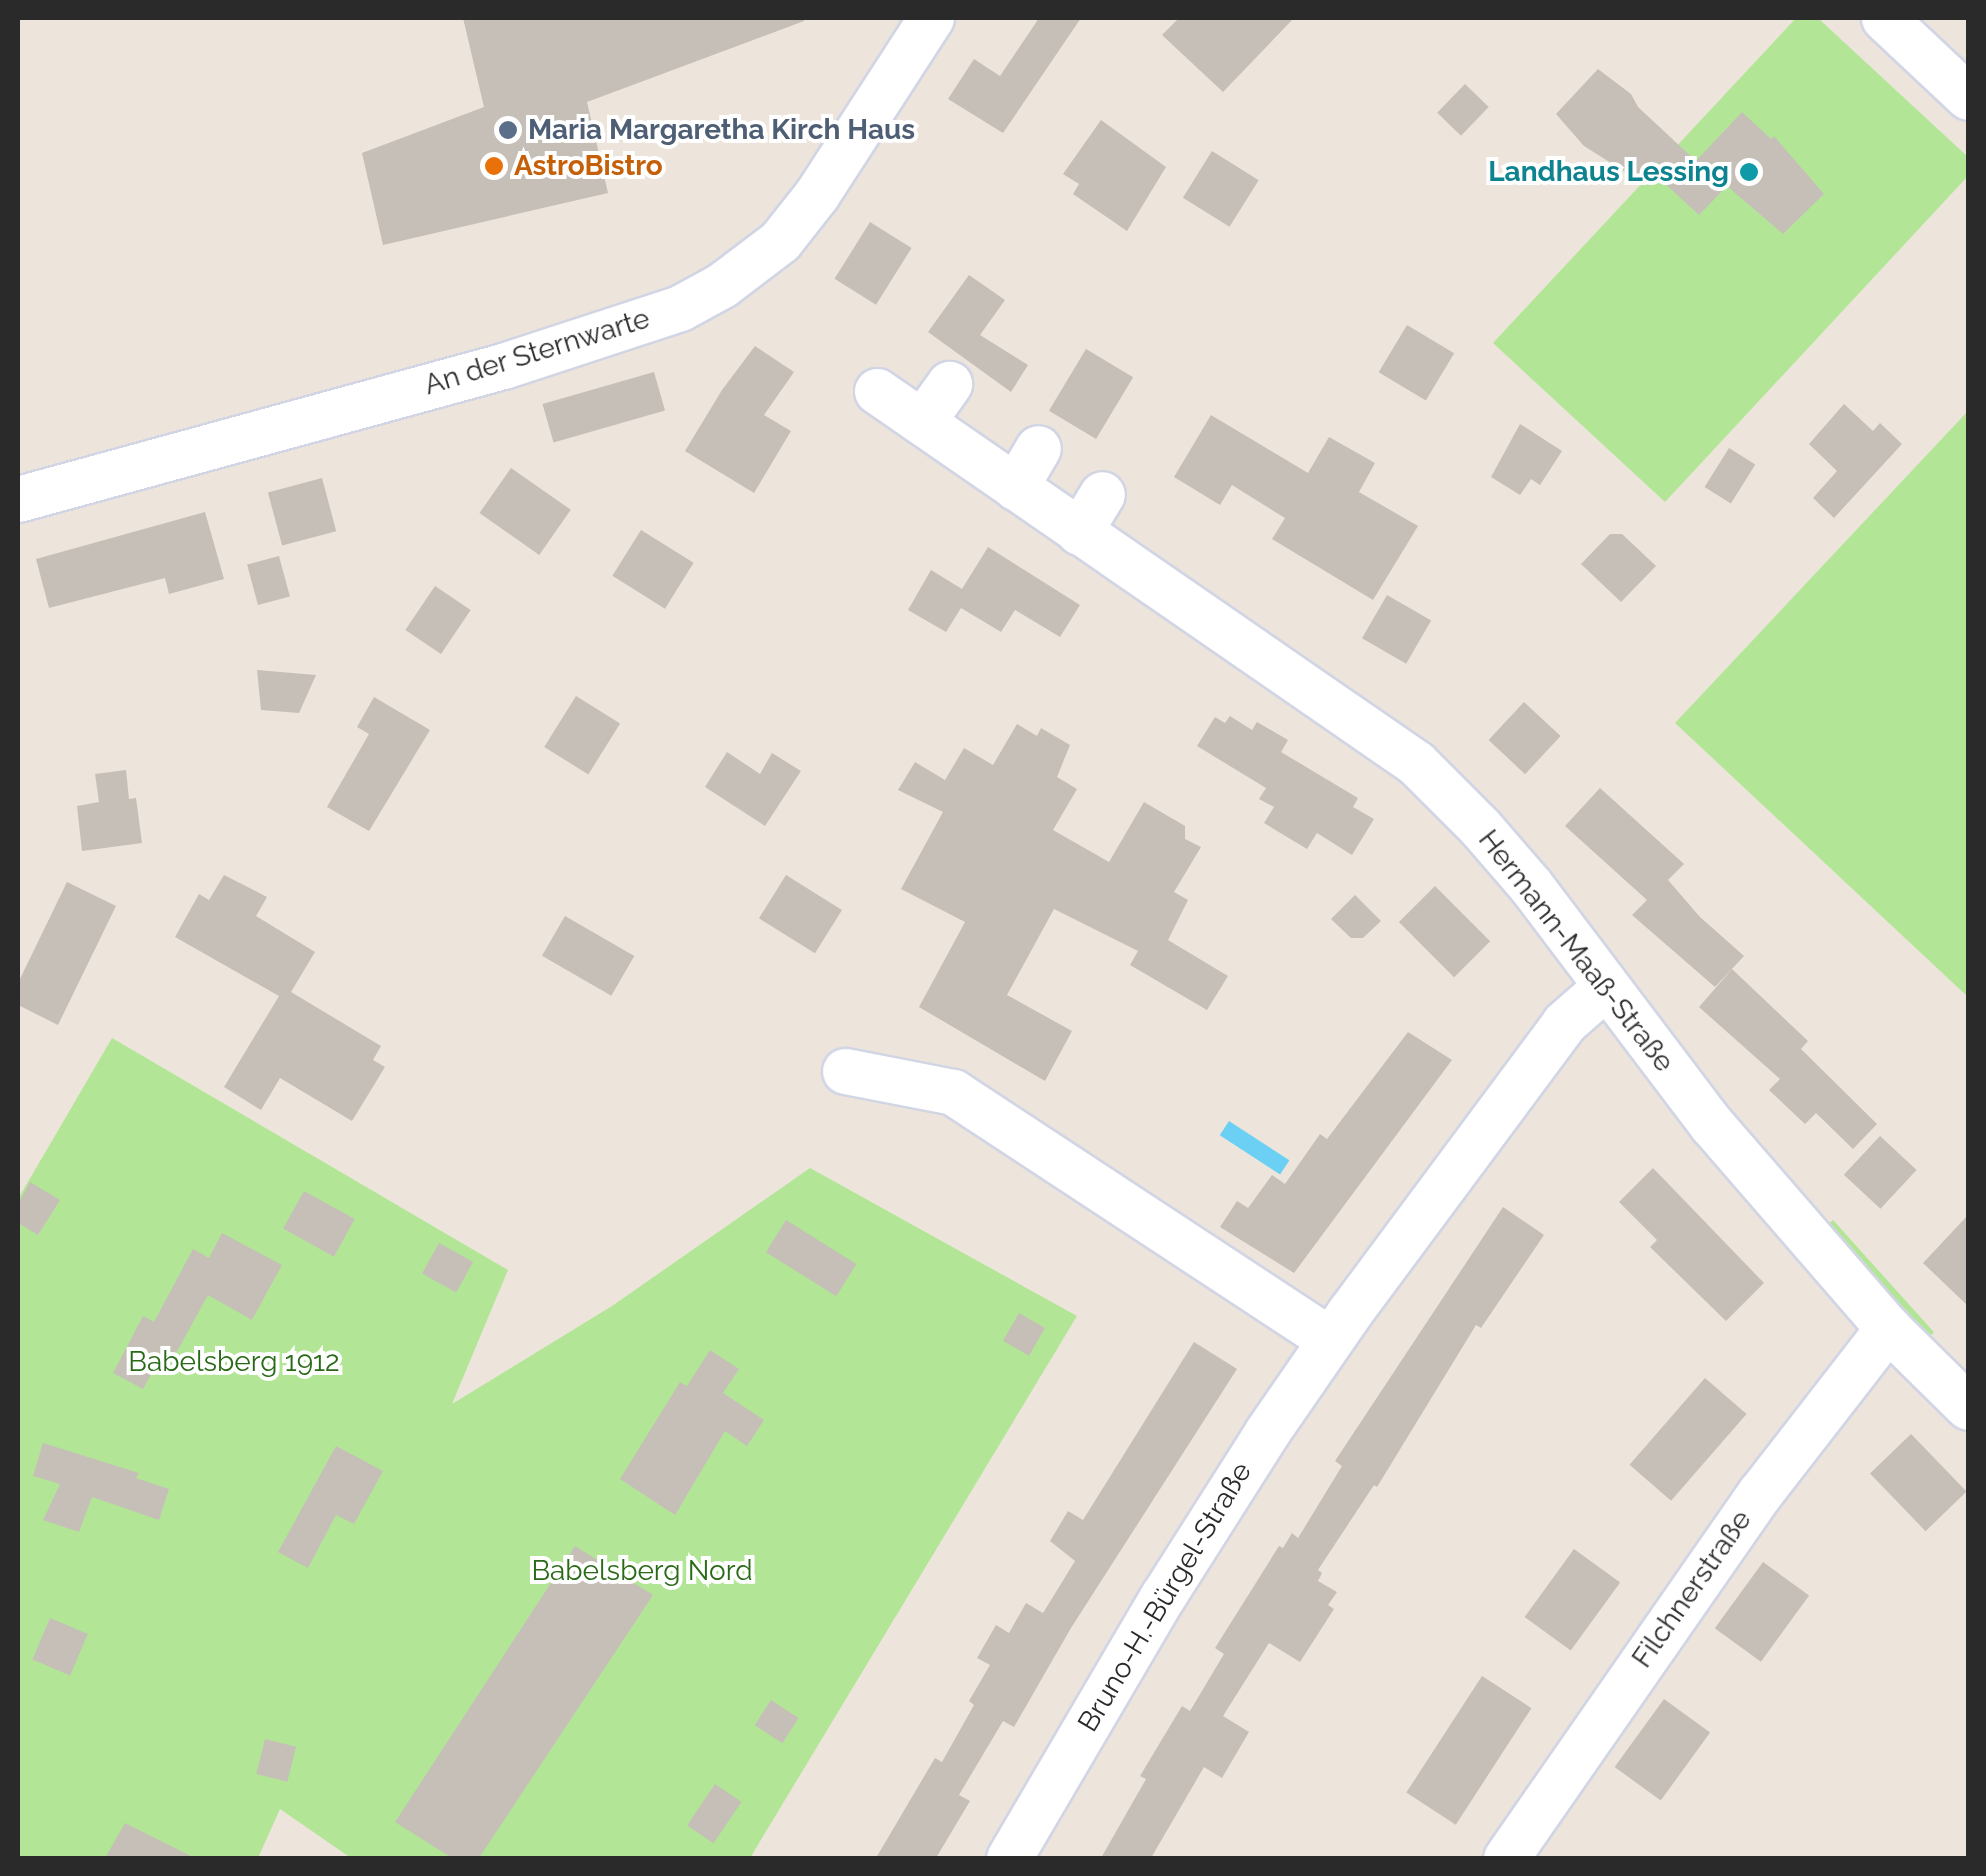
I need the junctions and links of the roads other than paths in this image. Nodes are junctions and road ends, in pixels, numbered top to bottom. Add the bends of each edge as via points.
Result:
1 (931, 18) edge
2 (1885, 18) edge
3 (1968, 96) edge
4 (949, 384) dead end
5 (877, 391) dead end
6 (922, 422) junction
7 (1038, 448) dead end
8 (1015, 487) junction
9 (1102, 494) dead end
10 (18, 499) edge
11 (1080, 532) junction
12 (1604, 988) junction
13 (845, 1070) dead end
14 (1888, 1328) junction
15 (1330, 1340) junction
16 (1968, 1407) edge
17 (1009, 1858) edge
18 (1506, 1858) edge

1 - 10 street, An der Sternwarte via 780,241 722,286 680,308 536,356
2 - 3 street
4 - 6 street
5 - 6 street, Hermann-Maaß-Straße
6 - 8 street, Hermann-Maaß-Straße
7 - 8 street
8 - 11 street, Hermann-Maaß-Straße
9 - 11 street
11 - 12 street, Hermann-Maaß-Straße via 1416,763 1531,886
12 - 14 street, Hermann-Maaß-Straße
12 - 15 street, Bruno-H.-Bürgel-Straße via 1564,1023
13 - 15 street via 953,1092
14 - 16 street, Hermann-Maaß-Straße
14 - 18 street, Filchnerstraße via 1760,1493
15 - 17 street, Bruno-H.-Bürgel-Straße via 1207,1524

